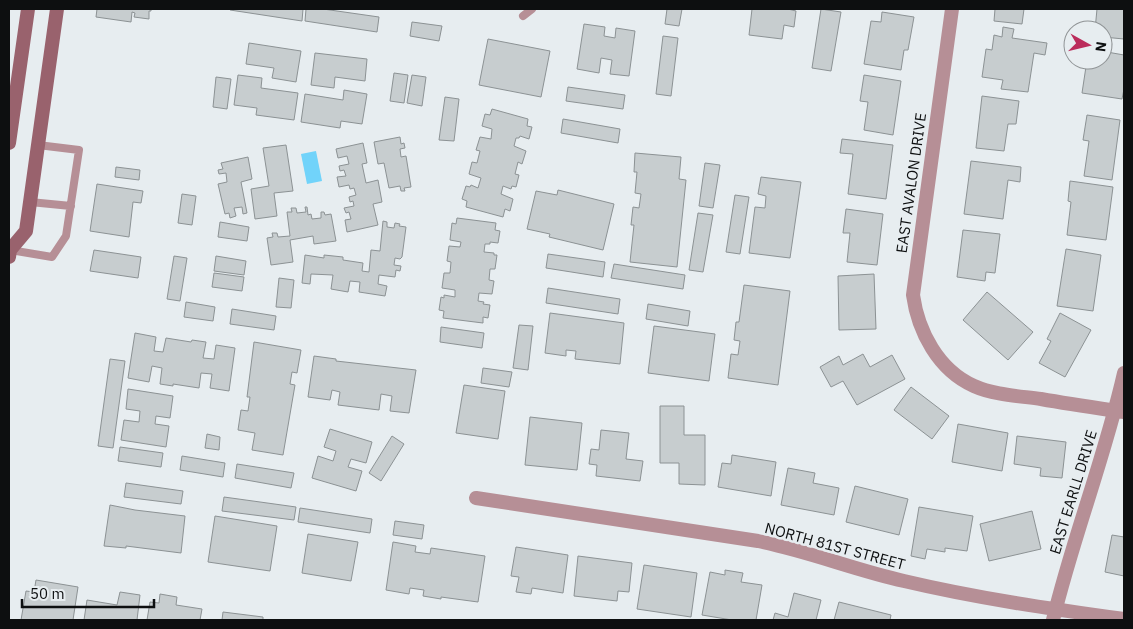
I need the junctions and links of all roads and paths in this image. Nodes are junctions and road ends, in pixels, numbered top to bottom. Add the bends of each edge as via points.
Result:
1 (28, 9) edge
2 (57, 9) edge
3 (532, 9) edge
4 (952, 9) edge
5 (522, 16) dead end
6 (9, 143) edge
7 (38, 145) junction
8 (30, 202) junction
9 (71, 206) junction
10 (9, 252) edge
11 (1124, 373) edge
12 (1120, 412) edge
13 (476, 498) dead end
14 (1054, 615) edge
15 (1124, 619) edge

1 - 6 main road
2 - 7 main road
3 - 5 lane
4 - 12 street, EAST AVALON DRIVE via 913,295 915,312 937,357 974,386
7 - 8 main road
7 - 9 lane via 79,150
8 - 9 lane
8 - 10 main road via 26,230
9 - 10 lane via 66,236 52,257
11 - 12 street, EAST EARLL DRIVE
12 - 14 street, EAST EARLL DRIVE
13 - 14 street, NORTH 81ST STREET via 758,541 904,581
14 - 15 street, NORTH 81ST STREET

